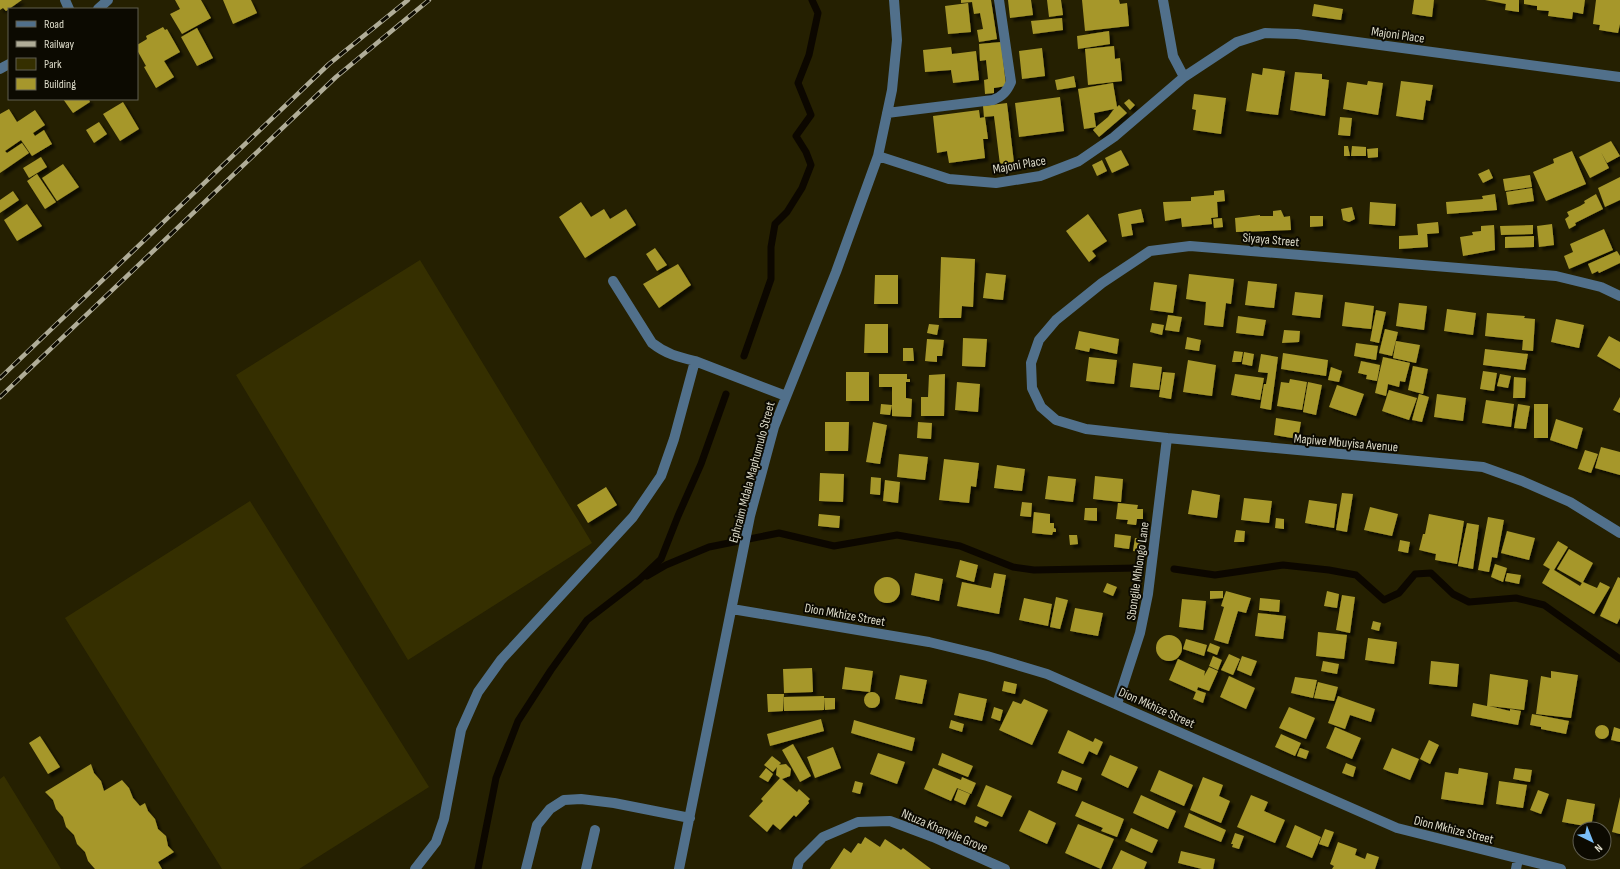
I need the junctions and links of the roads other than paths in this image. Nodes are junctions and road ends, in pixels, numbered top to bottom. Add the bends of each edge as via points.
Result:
1 (108, 0) edge
2 (894, 0) edge
3 (999, 0) edge
4 (1163, 0) edge
5 (99, 8) edge
6 (1184, 77) junction
7 (1620, 77) edge
8 (888, 113) junction
9 (878, 156) junction
10 (613, 281) dead end
11 (1620, 296) edge
12 (695, 361) junction
13 (786, 396) junction
14 (1056, 420) joint
15 (1167, 438) junction
16 (1620, 533) edge
17 (732, 608) junction
18 (1117, 704) junction
19 (690, 818) junction
20 (595, 830) dead end
21 (1517, 864) edge
22 (415, 869) edge
23 (526, 869) edge
24 (586, 869) edge
25 (680, 869) edge
26 (797, 869) edge
27 (1004, 869) edge
28 (1561, 869) edge

1 - 5 street
2 - 8 street, Ephraim Mdala Maphumulo Street via 897,40
3 - 8 street via 1011,82 1008,90 993,100
4 - 6 street via 1173,56
6 - 7 street, Majoni Place via 1237,42 1265,33 1297,34
6 - 9 street, Majoni Place via 1114,137 1079,161 1040,176 996,182 949,179
8 - 9 street, Ephraim Mdala Maphumulo Street
9 - 13 street, Ephraim Mdala Maphumulo Street via 836,272
10 - 12 street via 652,343 674,357
11 - 14 street, Siyaya Street via 1601,287 1556,276 1190,246 1150,251 1102,283 1062,315 1039,340 1031,363 1032,388 1041,407
12 - 13 street
12 - 22 street via 661,476 633,516 501,660 478,692 461,730 444,819 436,842
13 - 17 street, Ephraim Mdala Maphumulo Street via 774,427 750,516
14 - 15 street, Mapiwe Mbuyisa Avenue via 1086,429
15 - 16 street, Mapiwe Mbuyisa Avenue via 1483,467 1570,502
15 - 18 street, Sbongile Mhlongo Lane via 1148,594 1140,633
17 - 18 street, Dion Mkhize Street via 929,642 980,654 1047,674
17 - 19 street, Ephraim Mdala Maphumulo Street
18 - 21 street, Dion Mkhize Street via 1397,828
19 - 23 street via 580,799 564,800 550,809 537,825
19 - 25 street, Ephraim Mdala Maphumulo Street
20 - 24 street
21 - 28 street, Dion Mkhize Street
26 - 27 street, Ntuza Khanyile Grove via 799,861 823,837 858,822 890,821

